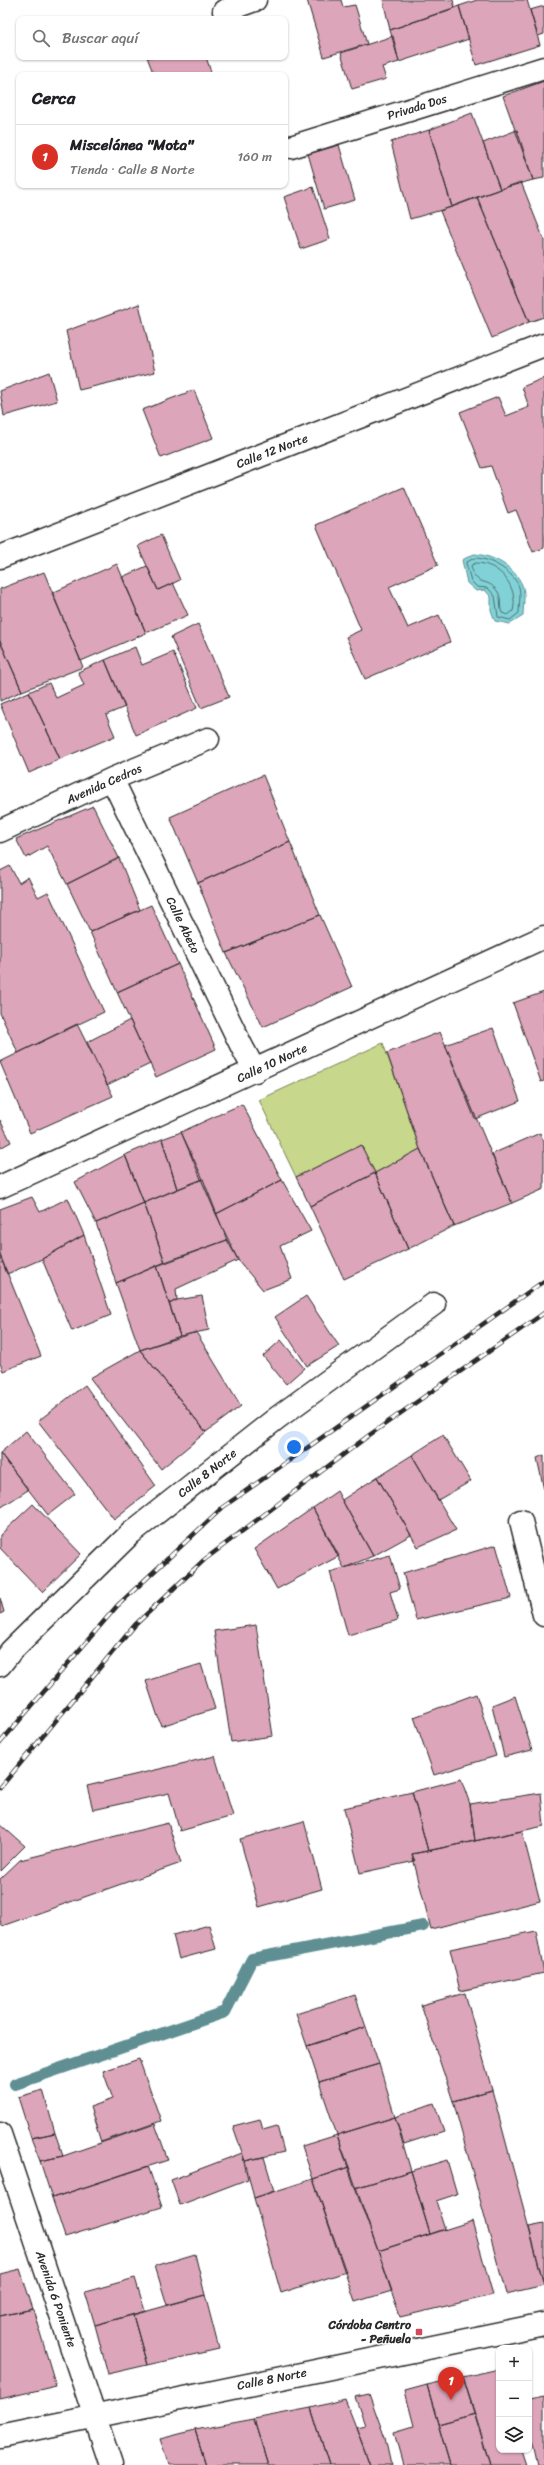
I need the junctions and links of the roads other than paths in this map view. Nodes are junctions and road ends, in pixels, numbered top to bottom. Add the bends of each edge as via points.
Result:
1 (255, 0) edge
2 (224, 11) dead end
3 (544, 68) edge
4 (291, 147) dead end
5 (544, 345) edge
6 (0, 557) edge
7 (208, 739) dead end
8 (112, 779) junction
9 (0, 831) edge
10 (544, 937) edge
11 (255, 1071) junction
12 (0, 1187) edge
13 (434, 1304) dead end
14 (521, 1521) dead end
15 (544, 1615) edge
16 (0, 1665) edge
17 (0, 2134) edge
18 (544, 2324) edge
19 (95, 2415) junction
20 (0, 2436) edge
21 (111, 2465) edge

1 - 2 street
3 - 4 street, Privada Dos
5 - 6 street, Calle 12 Norte
7 - 8 street, Avenida Cedros
8 - 9 street, Avenida Cedros
8 - 11 street, Calle Abeto
10 - 11 street, Calle 10 Norte
11 - 12 street, Calle 10 Norte
13 - 16 street, Calle 8 Norte via 277,1418 132,1533 11,1651
14 - 15 street
17 - 19 street, Avenida 6 Poniente
18 - 19 street, Calle 8 Norte
19 - 20 street, Calle 8 Norte
19 - 21 street, Avenida 6 Poniente

